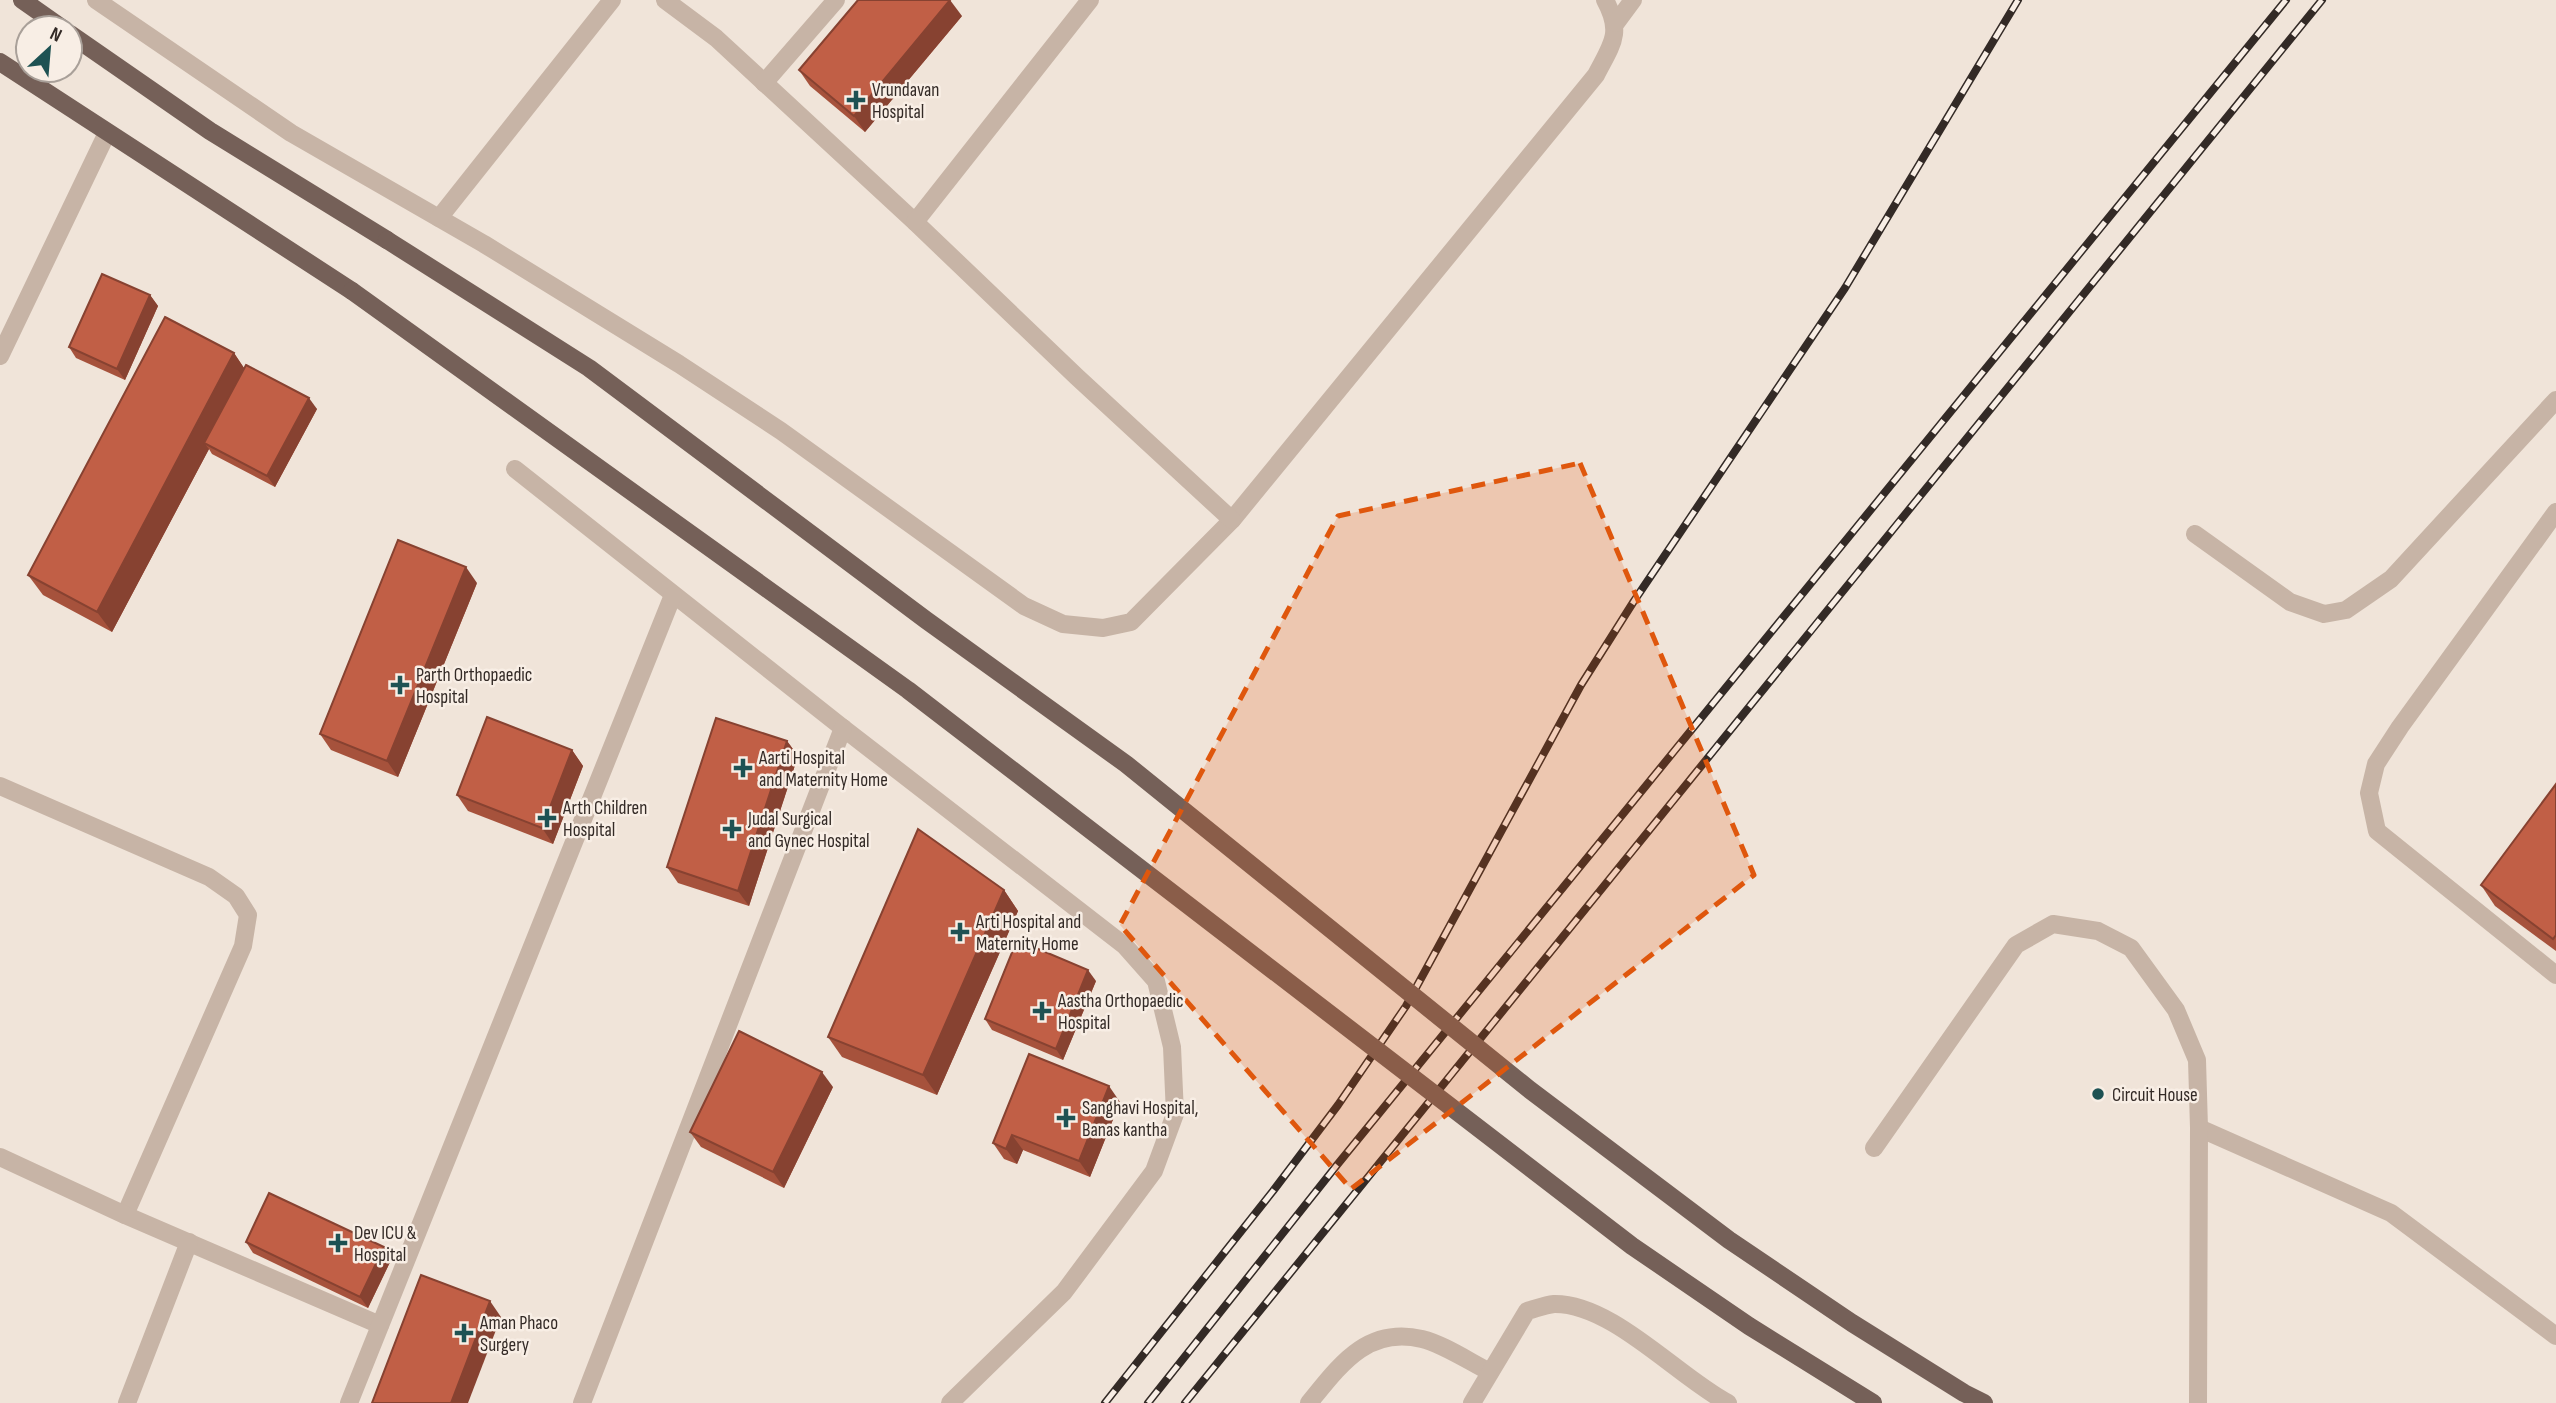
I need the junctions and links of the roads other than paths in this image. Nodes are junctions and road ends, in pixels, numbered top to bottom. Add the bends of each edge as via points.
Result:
1 (22, 0) edge
2 (612, 0) edge
3 (665, 0) edge
4 (836, 0) edge
5 (1090, 0) edge
6 (1605, 0) edge
7 (1633, 0) edge
8 (103, 2) edge
9 (42, 14) edge
10 (1616, 23) junction
11 (84, 44) edge
12 (0, 62) edge
13 (764, 83) junction
14 (107, 133) junction
15 (439, 218) junction
16 (915, 222) junction
17 (0, 356) edge
18 (2556, 400) edge
19 (514, 469) dead end
20 (2556, 512) edge
21 (1232, 520) junction
22 (2195, 534) dead end
23 (673, 595) junction
24 (843, 728) junction
25 (0, 786) edge
26 (2556, 975) edge
27 (2199, 1128) junction
28 (1874, 1148) dead end
29 (0, 1157) edge
30 (125, 1215) junction
31 (189, 1242) junction
32 (380, 1325) junction
33 (2556, 1336) edge
34 (1490, 1372) junction
35 (127, 1403) edge
36 (349, 1403) edge
37 (582, 1403) edge
38 (950, 1403) edge
39 (1309, 1403) edge
40 (1472, 1403) edge
41 (1728, 1403) edge
42 (1872, 1403) edge
43 (1984, 1403) edge
44 (2198, 1403) edge

1 - 9 main road
2 - 15 street
3 - 13 street via 716,38
4 - 13 street
5 - 16 street
6 - 10 street
7 - 10 street
8 - 15 street via 291,133
10 - 21 street via 1596,75
11 - 43 main road, bridge via 210,131 589,368 1126,764 1520,1082 1729,1240 1852,1323
12 - 14 main road
13 - 16 street
14 - 17 street
14 - 42 main road, bridge via 352,291 908,690 1632,1246
15 - 21 street via 679,364 781,431 1024,606 1063,624 1103,628 1131,622
16 - 21 street
18 - 22 street via 2391,579 2346,610 2324,614 2290,602
19 - 23 street
20 - 26 street via 2400,727 2376,764 2369,793 2377,831
23 - 24 street
23 - 32 street
24 - 37 street
24 - 38 street via 1125,946 1156,981 1172,1047 1175,1114 1154,1171 1064,1292
25 - 30 street via 209,877 236,896 248,915 243,946
27 - 28 street via 2197,1060 2176,1010 2131,947 2098,931 2053,924 2016,946
27 - 33 street via 2391,1213
27 - 44 street
29 - 30 street
30 - 31 street
31 - 32 street
31 - 35 street
32 - 36 street
34 - 39 street via 1424,1339 1394,1336 1364,1345 1339,1366
34 - 40 street
34 - 41 street via 1527,1311 1553,1304 1582,1309 1621,1328

